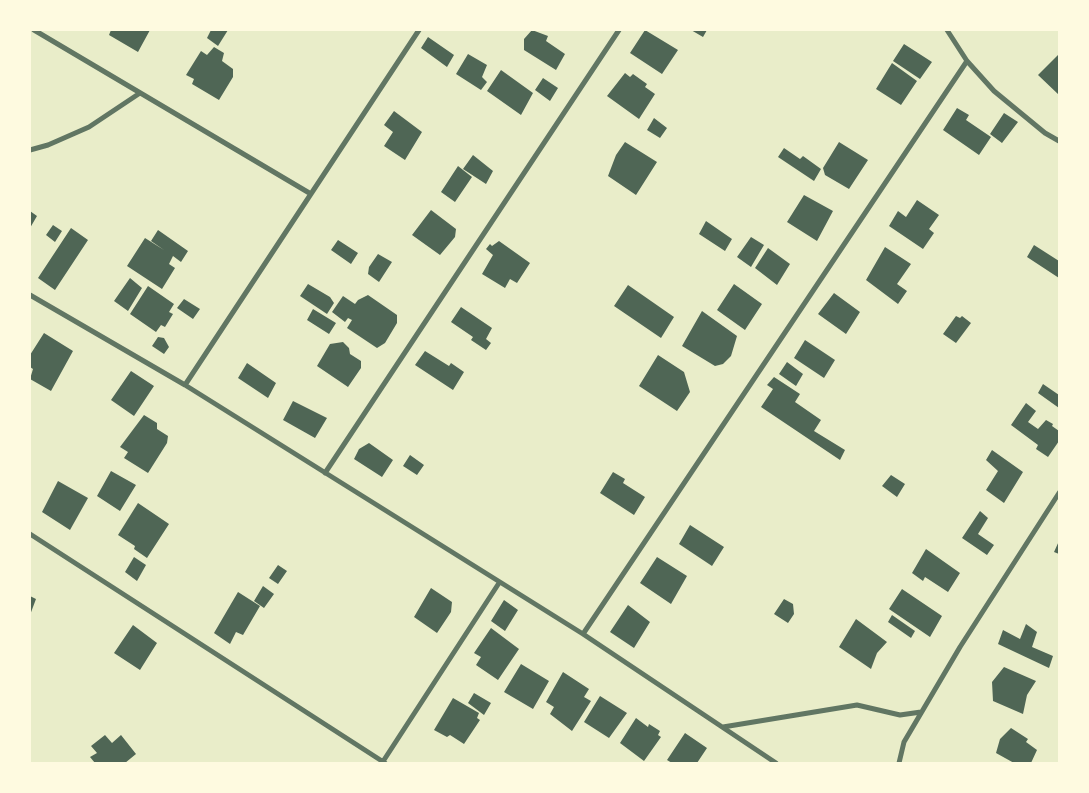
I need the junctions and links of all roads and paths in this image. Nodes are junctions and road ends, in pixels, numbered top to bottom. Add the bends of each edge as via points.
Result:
1 (34, 30) edge
2 (419, 30) edge
3 (619, 30) edge
4 (947, 30) edge
5 (967, 61) junction
6 (140, 93) junction
7 (1059, 141) edge
8 (30, 150) edge
9 (311, 194) junction
10 (30, 295) edge
11 (185, 385) junction
12 (325, 473) junction
13 (1059, 493) edge
14 (1053, 504) junction
15 (1059, 506) edge
16 (30, 534) edge
17 (499, 583) junction
18 (583, 634) junction
19 (922, 712) junction
20 (722, 726) junction
21 (383, 762) edge
22 (776, 763) edge
23 (899, 763) edge

1 - 6 street
2 - 9 street
3 - 12 street
4 - 5 street
5 - 7 street via 994,91
5 - 18 street
6 - 8 street via 89,127
6 - 9 street
9 - 11 street
10 - 11 street
11 - 12 street
12 - 17 street
13 - 14 street
14 - 15 street
14 - 19 street
16 - 21 street
17 - 18 street
17 - 21 street
18 - 20 street
19 - 20 street via 900,715 857,705
19 - 23 street via 904,742
20 - 22 street

